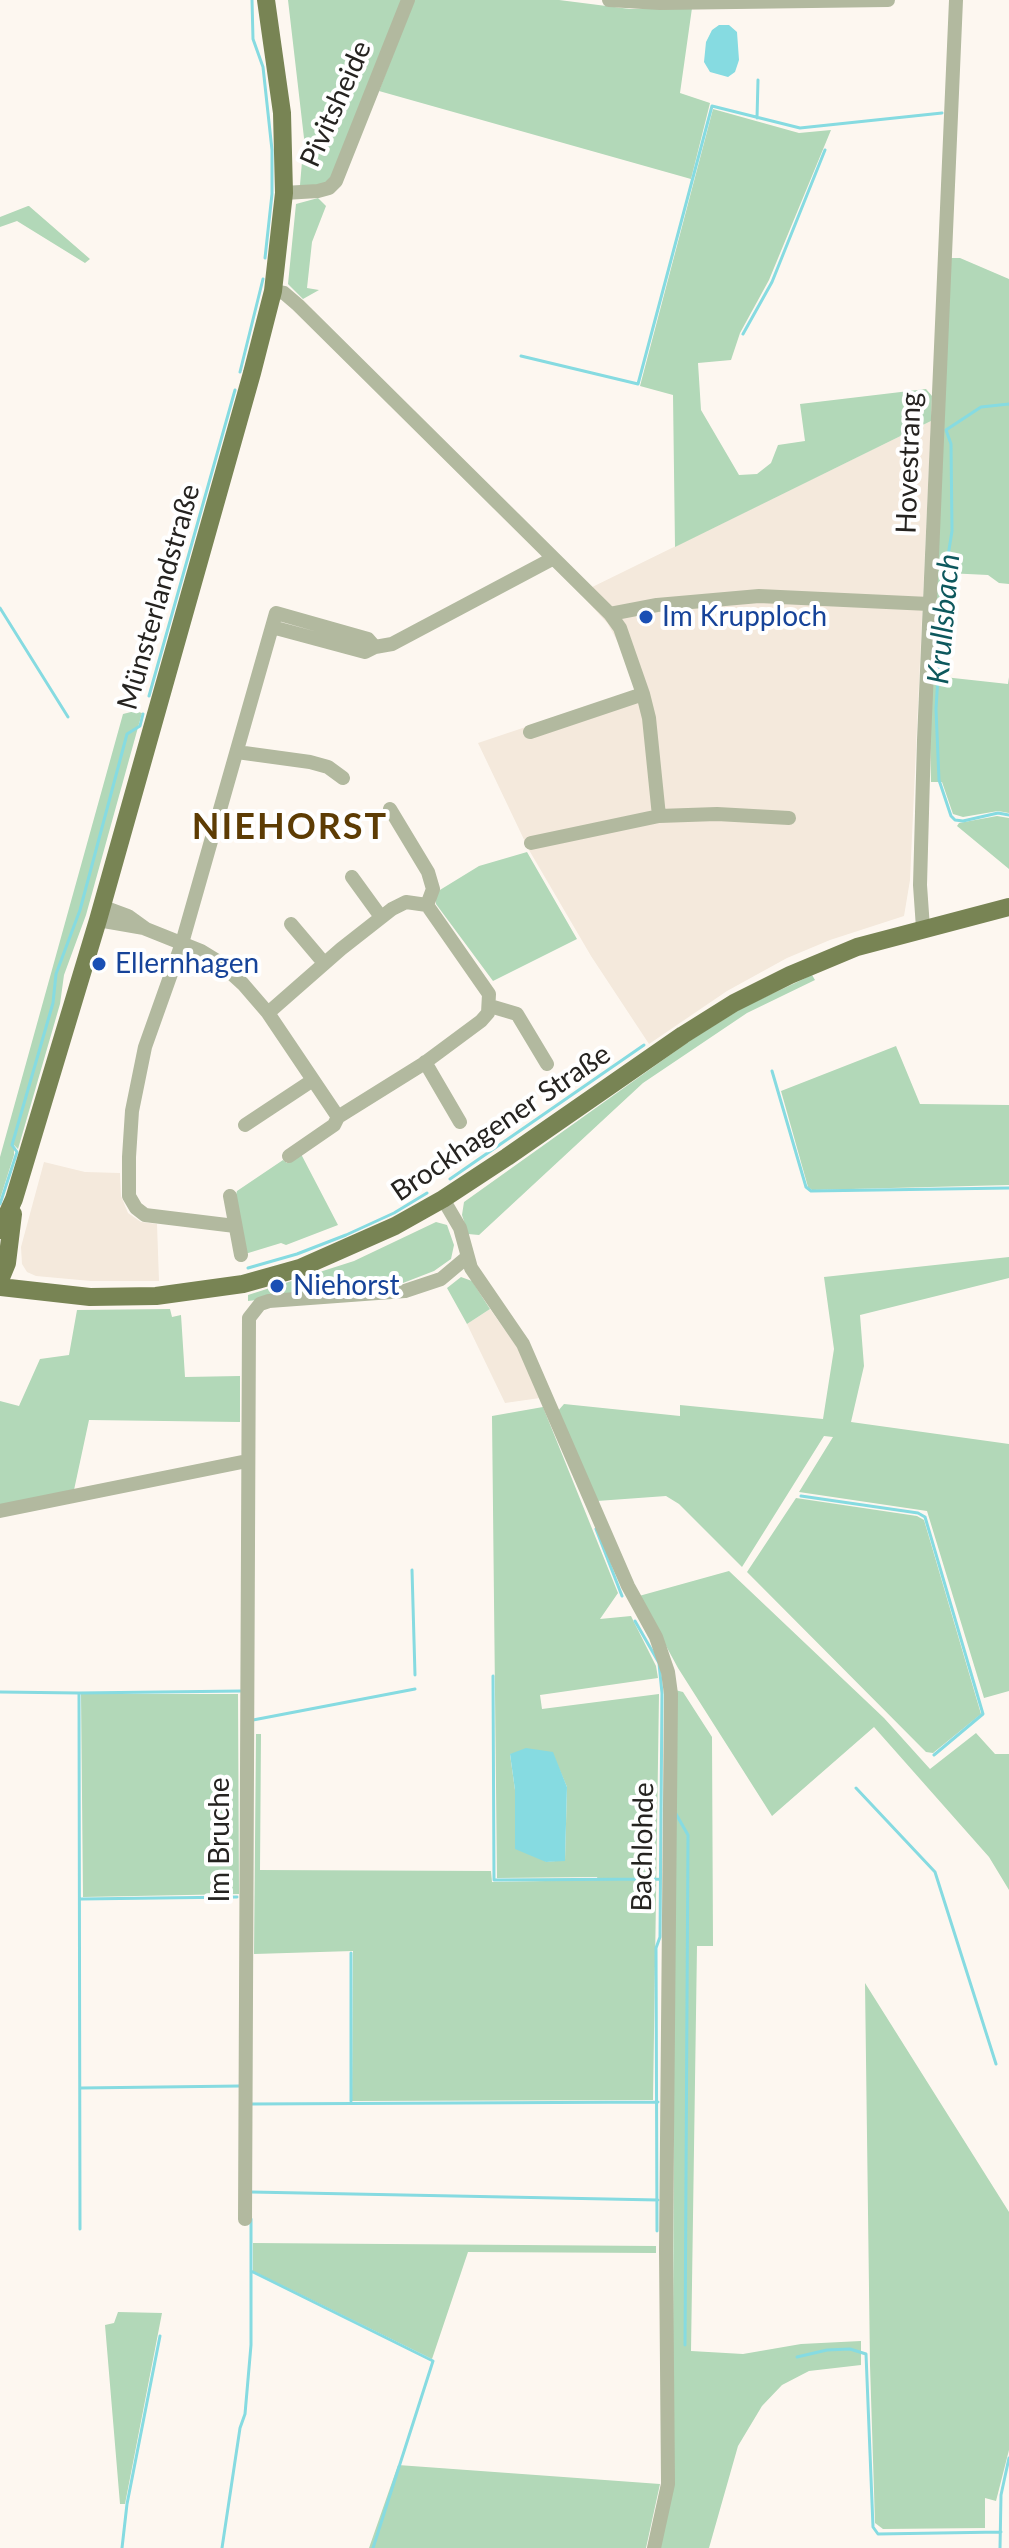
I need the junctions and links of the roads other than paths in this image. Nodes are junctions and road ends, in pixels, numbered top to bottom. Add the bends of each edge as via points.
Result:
1 (266, 0) edge
2 (408, 0) edge
3 (609, 0) edge
4 (888, 0) edge
5 (956, 0) edge
6 (284, 193) junction
7 (273, 291) junction
8 (552, 559) junction
9 (929, 604) junction
10 (610, 614) junction
11 (643, 694) junction
12 (530, 732) dead end
13 (237, 752) junction
14 (343, 778) dead end
15 (390, 809) dead end
16 (659, 816) junction
17 (789, 818) dead end
18 (531, 843) dead end
19 (352, 877) dead end
20 (427, 905) junction
21 (1009, 907) edge
22 (100, 913) junction
23 (381, 917) junction
24 (291, 924) dead end
25 (923, 928) junction
26 (182, 943) junction
27 (324, 963) junction
28 (490, 1006) junction
29 (268, 1013) junction
30 (425, 1062) junction
31 (547, 1064) dead end
32 (313, 1080) junction
33 (338, 1117) junction
34 (460, 1122) dead end
35 (245, 1125) dead end
36 (289, 1156) dead end
37 (230, 1196) dead end
38 (14, 1199) junction
39 (443, 1199) junction
40 (235, 1226) junction
41 (0, 1230) edge
42 (241, 1255) dead end
43 (466, 1258) junction
44 (0, 1280) edge
45 (0, 1287) edge
46 (247, 1461) junction
47 (0, 1511) edge
48 (245, 2219) dead end
49 (654, 2548) edge

1 - 6 main road, Münsterlandstraße via 282,113
2 - 6 street, Pivitsheide via 336,181 318,191
3 - 4 street
5 - 9 street, Hovestrang
6 - 7 main road, Münsterlandstraße
7 - 8 street via 298,305
7 - 22 main road, Münsterlandstraße
8 - 10 street
8 - 13 street via 392,644 375,647 368,639 276,613
9 - 10 street via 759,596
9 - 25 street, Hovestrang
10 - 11 street
11 - 12 street
11 - 16 street
13 - 14 street via 310,762
13 - 26 street
15 - 20 street via 428,872 433,889
16 - 17 street
16 - 18 street
19 - 23 street
20 - 23 street via 406,902
20 - 28 street via 483,984
21 - 25 main road, Brockhagener Straße
22 - 26 street via 128,916
22 - 38 main road, Münsterlandstraße
23 - 27 street
24 - 27 street
25 - 39 main road, Brockhagener Straße via 826,959 734,1003
26 - 29 street via 219,962
26 - 40 street via 137,1079 129,1196 145,1215
27 - 29 street
28 - 30 street via 481,1021
28 - 31 street via 517,1014
29 - 32 street
30 - 33 street
30 - 34 street
32 - 33 street
32 - 35 street
33 - 36 street
37 - 40 street
38 - 41 main road, Münsterlandstraße
38 - 44 main road, Münsterlandstraße
39 - 43 street, Bachlohde via 460,1228
39 - 45 main road, Brockhagener Straße via 347,1249 231,1286 123,1298
40 - 42 street
43 - 46 street, Im Bruche via 441,1279 405,1291 269,1301 253,1310 247,1327
43 - 49 street, Bachlohde via 523,1344 668,1672 668,2484
46 - 47 street
46 - 48 street, Im Bruche

